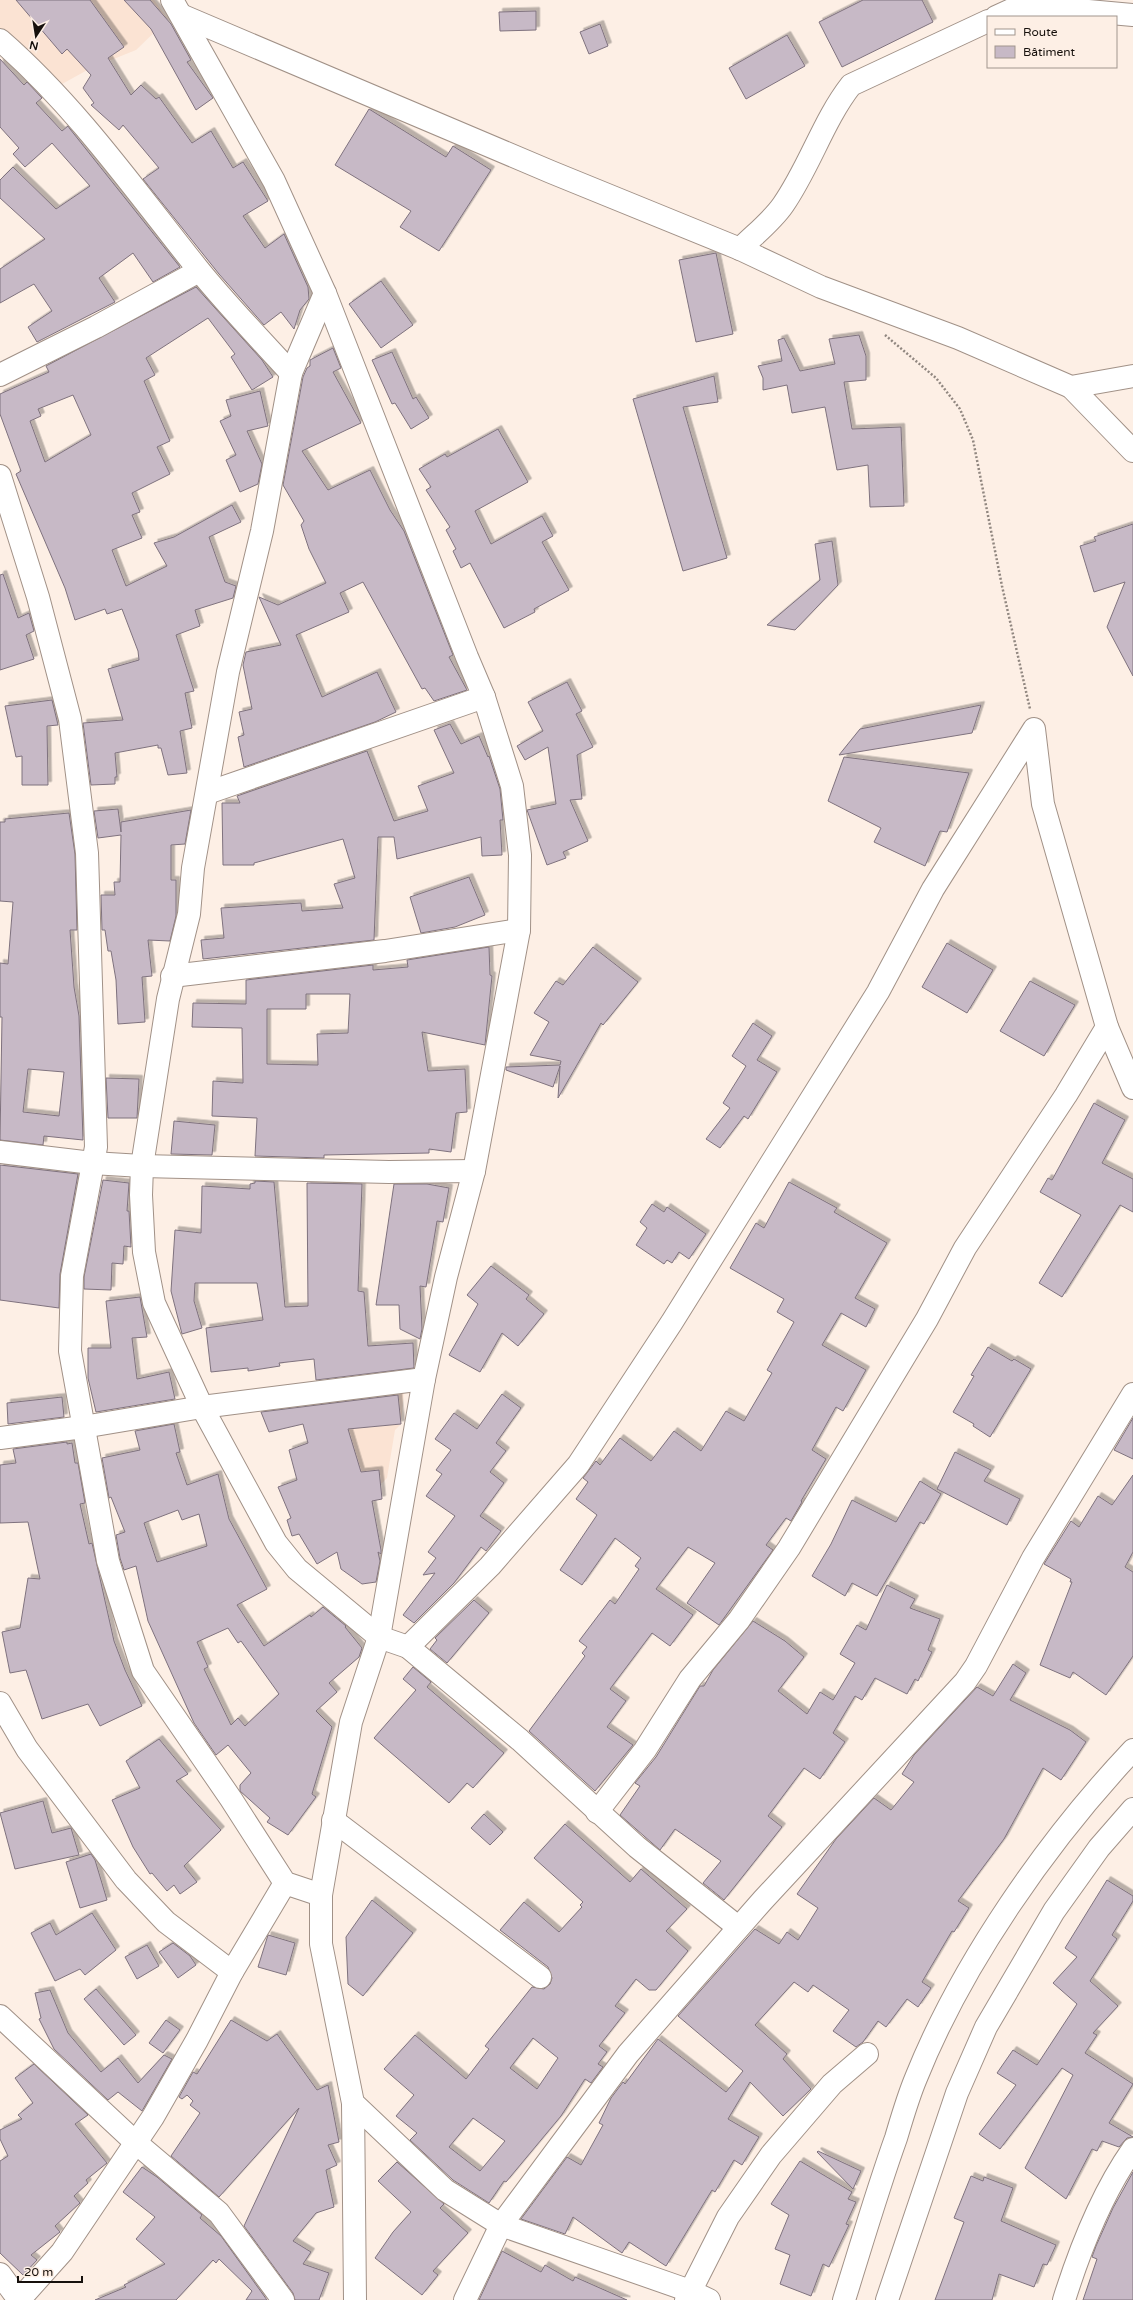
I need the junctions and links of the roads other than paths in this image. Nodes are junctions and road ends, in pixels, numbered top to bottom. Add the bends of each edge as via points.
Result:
1 (177, 8) edge
2 (1133, 15) edge
3 (998, 16) edge
4 (987, 20) edge
5 (0, 40) edge
6 (740, 249) junction
7 (200, 271) junction
8 (325, 293) junction
9 (291, 373) junction
10 (0, 376) edge
11 (1133, 376) edge
12 (1071, 387) junction
13 (1133, 451) edge
14 (0, 476) edge
15 (484, 697) junction
16 (207, 793) junction
17 (519, 930) junction
18 (172, 976) junction
19 (1107, 1027) junction
20 (1133, 1088) edge
21 (0, 1152) edge
22 (92, 1163) junction
23 (142, 1166) junction
24 (474, 1171) junction
25 (424, 1379) junction
26 (1133, 1394) edge
27 (202, 1407) junction
28 (83, 1427) junction
29 (0, 1438) edge
30 (379, 1637) junction
31 (408, 1647) junction
32 (0, 1703) edge
33 (1133, 1750) edge
34 (1133, 1809) edge
35 (597, 1812) junction
36 (333, 1820) junction
37 (285, 1883) junction
38 (321, 1896) junction
39 (738, 1927) junction
40 (232, 1972) junction
41 (540, 1977) dead end
42 (0, 2016) edge
43 (867, 2054) dead end
44 (353, 2103) junction
45 (136, 2142) junction
46 (1133, 2149) edge
47 (501, 2225) junction
48 (0, 2274) edge
49 (688, 2296) edge
50 (19, 2300) edge
51 (283, 2300) edge
52 (355, 2300) edge
53 (464, 2300) edge
54 (710, 2300) edge
55 (844, 2300) edge
56 (887, 2300) edge
57 (1064, 2300) edge

1 - 6 street via 551,172
1 - 8 street via 274,181
2 - 3 street via 1022,5
4 - 6 street via 851,85 837,103 820,134 809,162 783,206
5 - 7 street via 24,60 105,150
6 - 12 street via 822,287 958,338
7 - 9 street
7 - 10 street
8 - 9 street
8 - 15 street
9 - 16 street via 262,531 228,672
11 - 12 street
12 - 13 street
14 - 22 street via 38,597 70,719 87,853 95,1070 96,1147
15 - 16 street
15 - 17 street via 512,786 520,855
16 - 18 street via 193,868 189,914
17 - 18 street via 385,951
17 - 24 street
18 - 23 street
19 - 20 street
19 - 31 street via 1043,804 1034,729 933,889 878,992 672,1322 578,1465 490,1566
19 - 35 street via 1066,1095 965,1248 927,1319 789,1548 738,1620 690,1679 645,1750
21 - 22 street
22 - 23 street
22 - 28 street via 72,1276 70,1351
23 - 24 street via 389,1172
23 - 27 street via 144,1252 154,1303
24 - 25 street via 446,1277
25 - 27 street
25 - 30 street
26 - 39 street via 1033,1558 980,1660 965,1682
27 - 28 street
27 - 30 street via 276,1543 297,1569
28 - 29 street
28 - 37 street via 108,1561 143,1671 231,1798
30 - 31 street
30 - 36 street via 351,1722
31 - 35 street via 520,1740
32 - 40 street via 27,1749 126,1880 166,1922
33 - 55 street via 1065,1831 1012,1902 948,2008 916,2078
34 - 56 street via 1099,1848 1054,1911 986,2027 957,2093
35 - 39 street
36 - 38 street
36 - 41 street
37 - 38 street
37 - 40 street
38 - 44 street via 321,1944
39 - 47 street via 628,2054
40 - 45 street via 198,2040
42 - 45 street
43 - 49 street via 832,2084 771,2155 728,2217
44 - 47 street via 445,2190
44 - 52 street
45 - 50 street via 62,2252
45 - 51 street via 219,2213
46 - 57 street via 1094,2220
47 - 49 street
47 - 53 street
48 - 50 street
49 - 54 street

